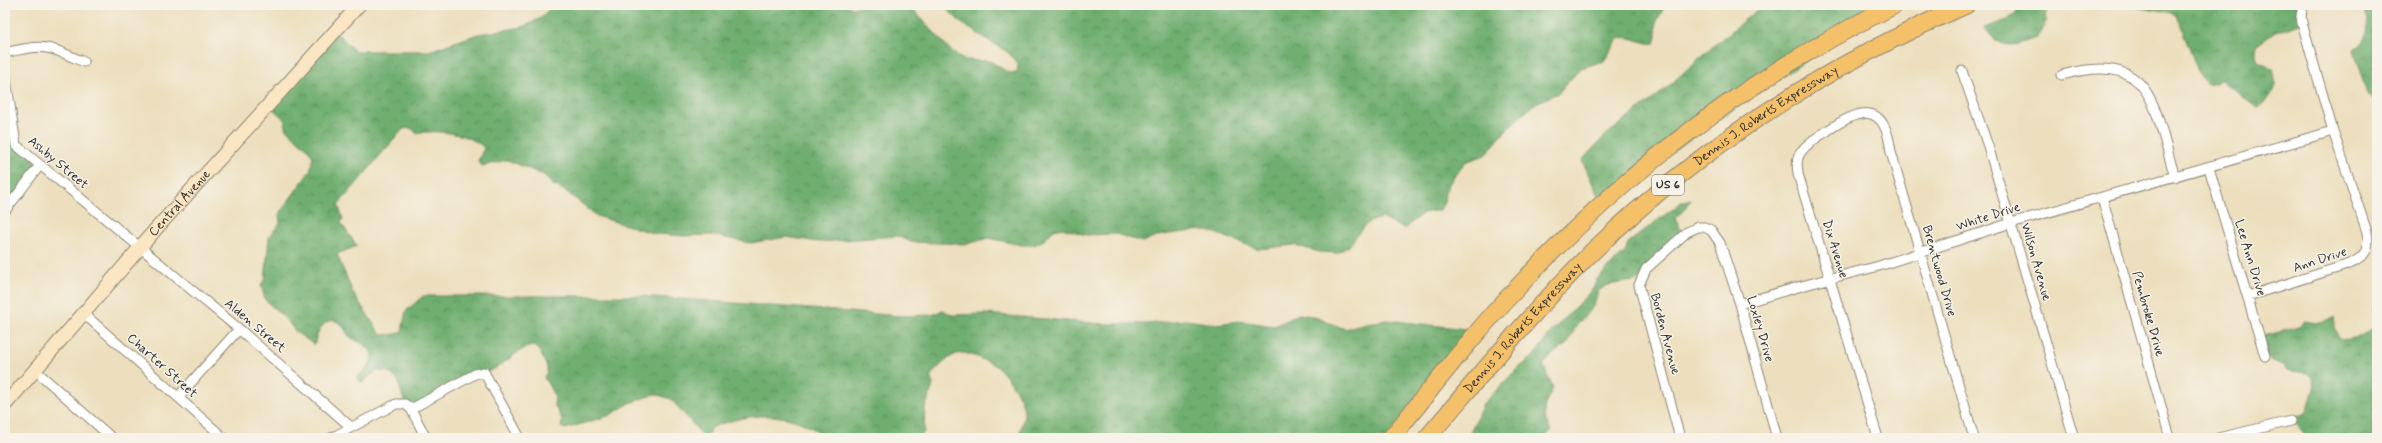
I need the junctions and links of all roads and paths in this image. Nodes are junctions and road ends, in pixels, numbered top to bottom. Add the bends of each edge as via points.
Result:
1 (359, 5) edge
2 (1896, 5) edge
3 (1966, 5) edge
4 (2302, 5) edge
5 (5, 53) edge
6 (84, 62) dead end
7 (1962, 71) dead end
8 (5, 72) edge
9 (2062, 75) dead end
10 (1876, 114) joint
11 (2333, 131) junction
12 (40, 165) junction
13 (2209, 168) junction
14 (2175, 177) junction
15 (2102, 197) junction
16 (5, 211) edge
17 (2011, 223) junction
18 (1711, 230) joint
19 (140, 248) junction
20 (1920, 252) junction
21 (1831, 279) junction
22 (2248, 296) junction
23 (1740, 304) junction
24 (83, 314) junction
25 (239, 329) junction
26 (2265, 356) dead end
27 (35, 370) junction
28 (178, 397) junction
29 (5, 405) edge
30 (411, 408) junction
31 (2291, 420) dead end
32 (351, 427) junction
33 (112, 438) edge
34 (224, 438) edge
35 (331, 438) edge
36 (426, 438) edge
37 (520, 438) edge
38 (1391, 438) edge
39 (1427, 438) edge
40 (1680, 438) edge
41 (1777, 438) edge
42 (1878, 438) edge
43 (1974, 438) edge
44 (2074, 438) edge
45 (2170, 438) edge
46 (2218, 438) edge

1 - 19 main road, Central Avenue
2 - 38 highway, US 6 via 1824,42 1753,86 1698,125 1626,182 1517,287
3 - 39 highway, Dennis J. Roberts Expressway / US 6 via 1830,72 1754,121 1681,175 1634,214 1569,276
4 - 11 street, Ann Drive via 2301,16
5 - 6 street via 43,46
7 - 17 street, Wilson Avenue
8 - 12 street, Ashby Street via 16,144
9 - 14 street via 2082,70 2110,68 2126,72 2138,80 2155,111
10 - 20 street, Brentwood Drive via 1885,125 1890,138
10 - 21 street, Dix Avenue via 1859,113 1840,122 1804,148 1797,159 1798,174
11 - 13 street, White Drive
11 - 22 street, Ann Drive via 2367,232 2367,250 2359,260 2350,264
12 - 16 street
12 - 19 street, Ashby Street
13 - 14 street, White Drive
13 - 22 street, Lee Ann Drive
14 - 15 street, White Drive
15 - 17 street, White Drive
15 - 45 street, Pembroke Drive
17 - 20 street, White Drive
17 - 44 street, Wilson Avenue
18 - 23 street, Loxley Drive via 1720,243
18 - 40 street, Borden Avenue via 1698,227 1687,232 1646,268 1639,285
19 - 24 main road, Central Avenue
19 - 25 street, Alden Street
20 - 21 street, White Drive
20 - 43 street, Brentwood Drive
21 - 23 street, White Drive via 1805,284
21 - 42 street, Dix Avenue
22 - 26 street, Lee Ann Drive
23 - 41 street, Loxley Drive
24 - 27 main road, Central Avenue
24 - 28 street, Charter Street
25 - 28 street
25 - 32 street, Alden Street
27 - 29 main road, Central Avenue
27 - 33 street
28 - 34 street, Charter Street
30 - 32 street via 405,404 396,404
30 - 36 street
30 - 37 street via 480,372 486,374
31 - 46 street
32 - 35 street

